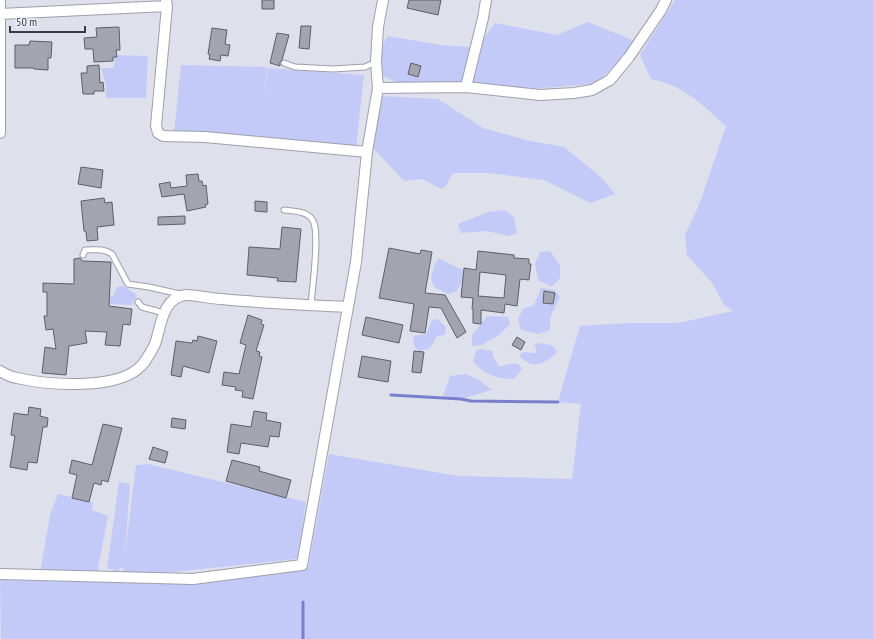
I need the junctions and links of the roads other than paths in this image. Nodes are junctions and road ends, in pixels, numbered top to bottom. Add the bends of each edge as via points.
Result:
1 (383, 0) edge
2 (486, 0) edge
3 (666, 0) edge
4 (0, 2) edge
5 (167, 3) edge
6 (0, 14) edge
7 (376, 62) junction
8 (284, 63) dead end
9 (466, 87) junction
10 (378, 88) junction
11 (0, 89) edge
12 (0, 133) edge
13 (367, 152) junction
14 (284, 210) dead end
15 (83, 255) dead end
16 (185, 295) junction
17 (138, 302) dead end
18 (311, 305) junction
19 (348, 307) junction
20 (164, 313) junction
21 (0, 371) edge
22 (0, 574) edge

1 - 7 street
2 - 9 street
3 - 9 street via 620,68 610,80 592,90 540,95
4 - 6 street
5 - 6 street
5 - 13 street via 156,126 158,133 163,136 205,137
6 - 11 street
7 - 8 lane via 365,67 333,69 295,68
7 - 10 street
9 - 10 street
10 - 13 street
11 - 12 street
13 - 19 street via 359,239
14 - 18 lane via 303,213 313,219 317,232
15 - 16 lane via 85,250 108,251 128,284
16 - 18 street
16 - 20 street via 172,301
17 - 20 lane via 142,307
18 - 19 street
19 - 22 street via 302,565 193,579
20 - 21 street via 154,345 142,364 118,380 101,383 48,382 15,378

